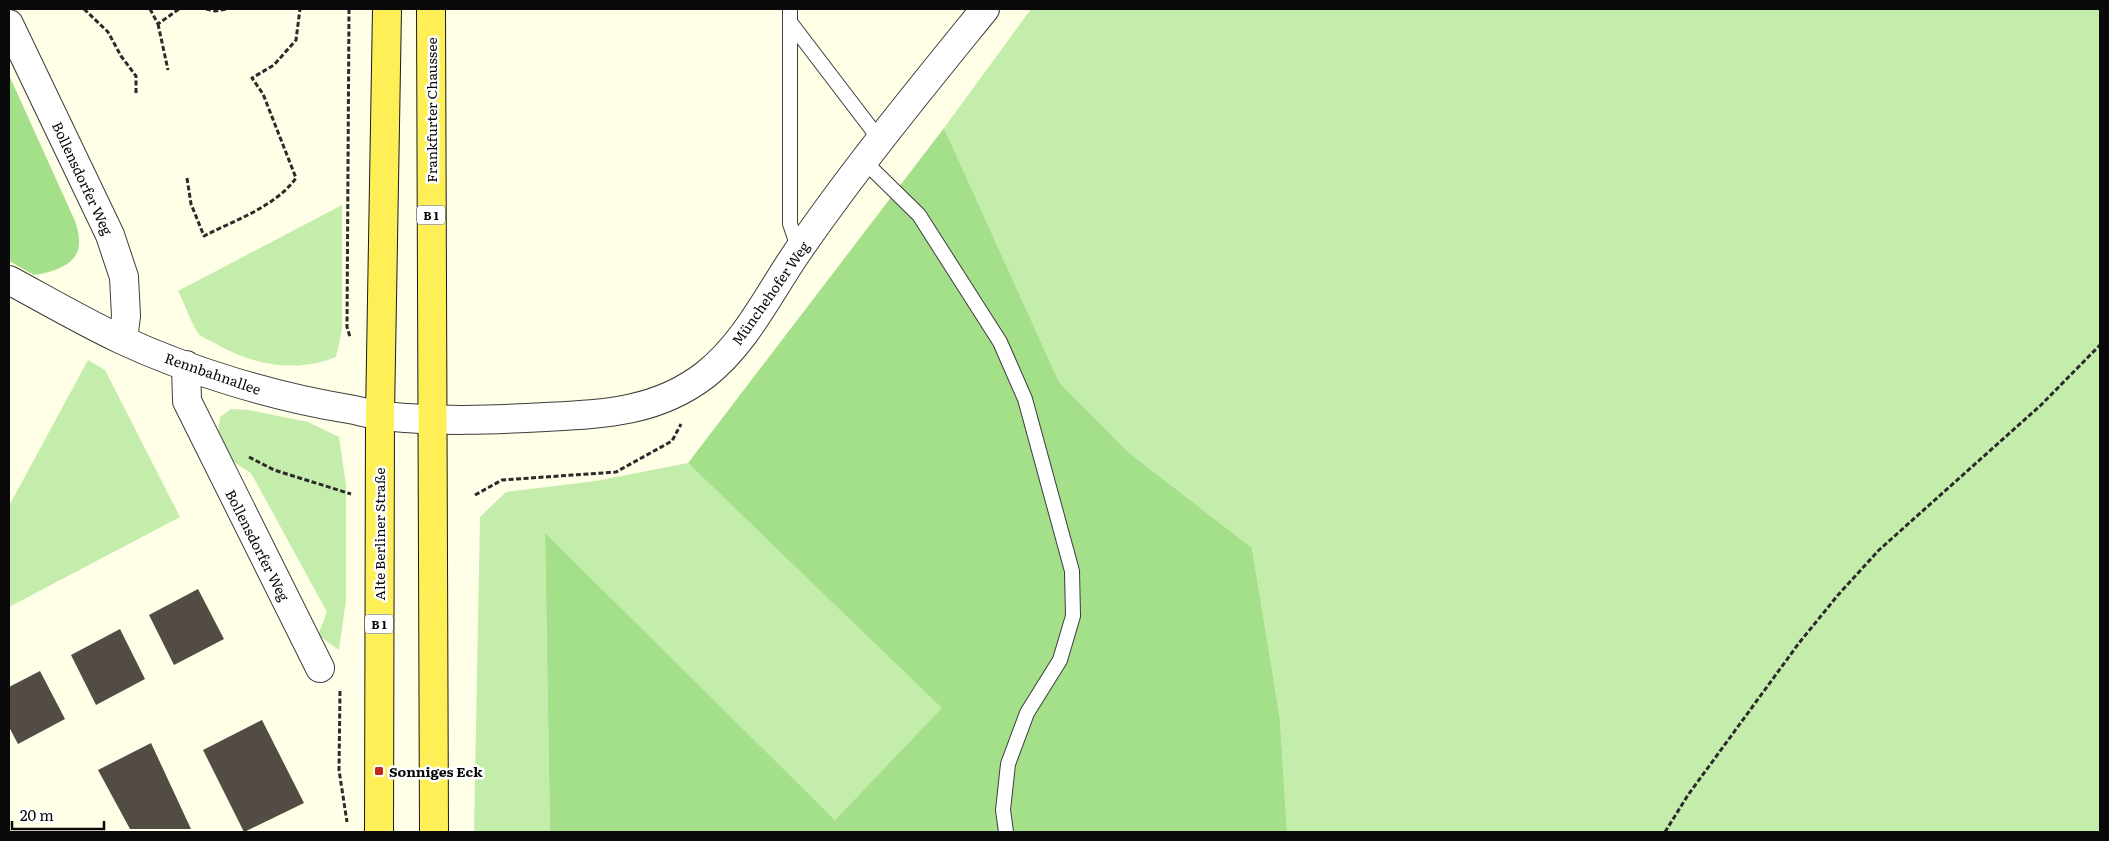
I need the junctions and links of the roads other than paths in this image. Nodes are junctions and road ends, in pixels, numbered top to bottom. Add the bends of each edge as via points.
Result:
1 (387, 9) edge
2 (431, 9) edge
3 (985, 9) edge
4 (790, 15) edge
5 (9, 24) edge
6 (872, 151) junction
7 (799, 250) junction
8 (9, 280) edge
9 (123, 340) junction
10 (186, 365) junction
11 (380, 416) junction
12 (432, 420) junction
13 (320, 668) dead end
14 (379, 832) edge
15 (434, 832) edge
16 (1006, 832) edge

1 - 11 main road, B 1
2 - 12 main road, Frankfurter Chaussee / B 1
3 - 6 street, Münchehofer Weg
4 - 6 lane
4 - 7 lane via 790,224
5 - 9 street, Bollensdorfer Weg via 110,235 124,277 126,316
6 - 7 street, Münchehofer Weg
6 - 16 lane via 919,215 1000,342 1025,399 1072,571 1074,616 1060,660 1027,713 1008,764 1003,810
7 - 12 street, Münchehofer Weg via 739,341 706,374 674,396 636,409 596,414
8 - 9 street, Rennbahnallee
9 - 10 street, Rennbahnallee
10 - 11 street, Rennbahnallee via 264,391
10 - 13 street, Bollensdorfer Weg via 187,401
11 - 12 street, Rennbahnallee
11 - 14 main road, Alte Berliner Straße / B 1
12 - 15 main road, B 1

